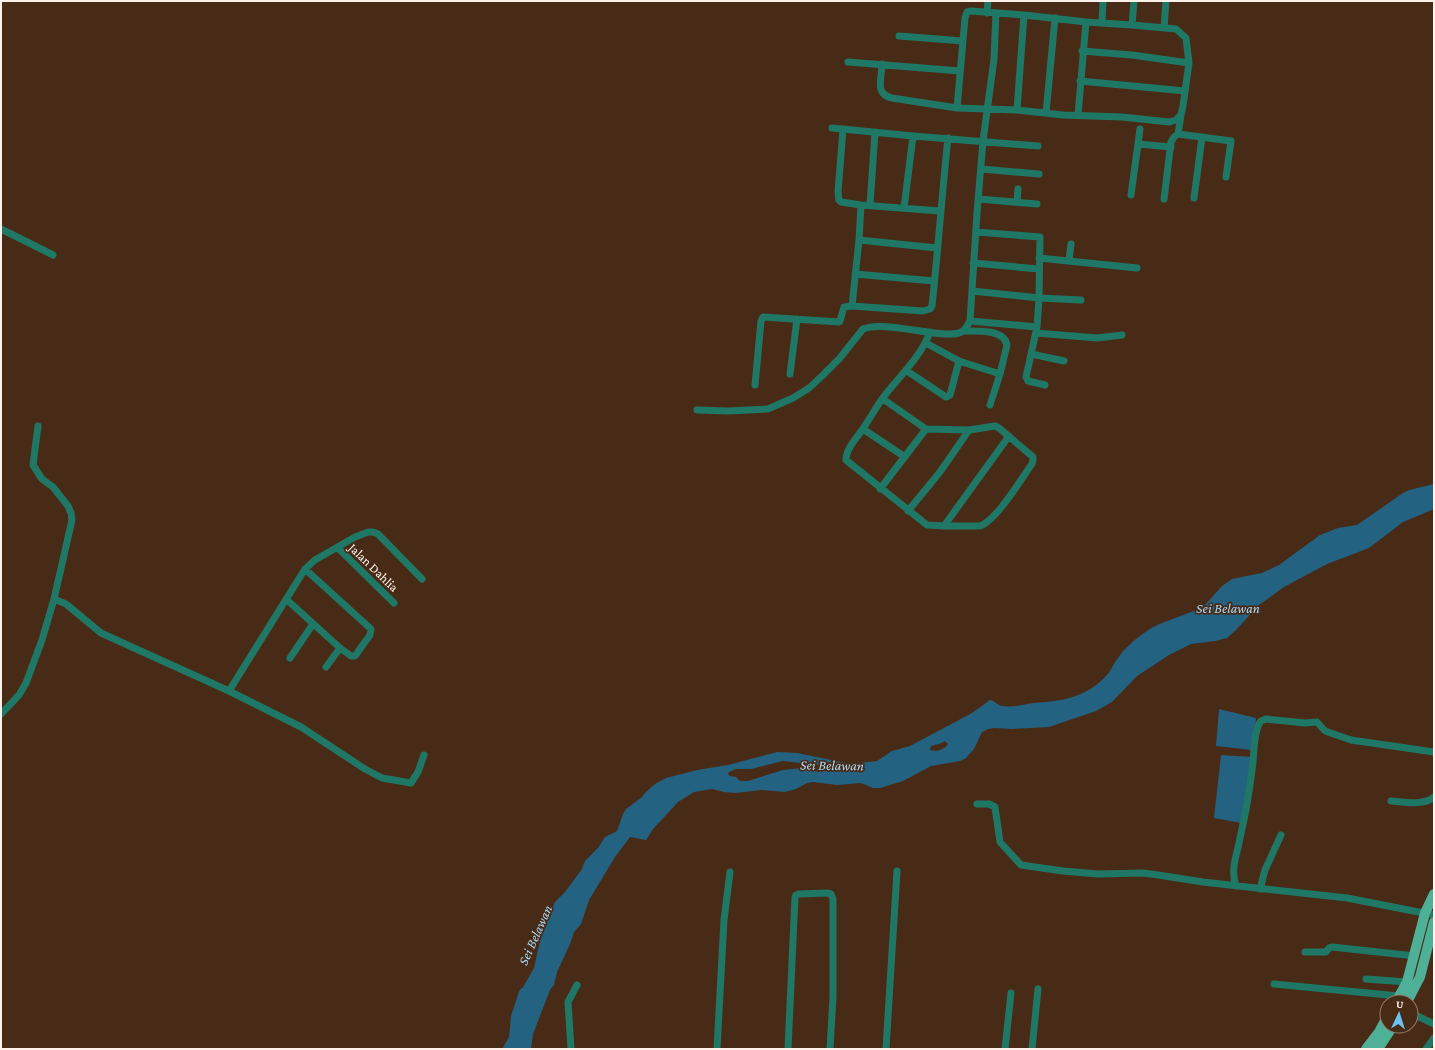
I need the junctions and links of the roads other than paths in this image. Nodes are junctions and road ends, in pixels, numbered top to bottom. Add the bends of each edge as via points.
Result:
1 (988, 1) edge
2 (1103, 1) edge
3 (1134, 1) edge
4 (1166, 1) edge
5 (987, 13) junction
6 (996, 13) junction
7 (1024, 15) junction
8 (1054, 18) junction
9 (1086, 22) junction
10 (1102, 23) junction
11 (1132, 25) junction
12 (1164, 28) junction
13 (899, 36) dead end
14 (963, 41) junction
15 (1082, 52) junction
16 (848, 62) dead end
17 (882, 64) junction
18 (1189, 64) junction
19 (960, 71) junction
20 (1080, 82) junction
21 (1186, 91) junction
22 (957, 108) junction
23 (988, 109) junction
24 (1017, 110) junction
25 (1046, 113) junction
26 (1078, 115) junction
27 (1181, 115) junction
28 (832, 128) dead end
29 (843, 129) junction
30 (1140, 129) dead end
31 (876, 132) junction
32 (1178, 134) junction
33 (913, 136) junction
34 (1202, 137) junction
35 (948, 138) junction
36 (983, 141) junction
37 (1138, 144) junction
38 (1038, 146) dead end
39 (1171, 147) junction
40 (981, 170) junction
41 (1039, 174) dead end
42 (1226, 177) dead end
43 (1018, 189) dead end
44 (1131, 195) dead end
45 (1194, 198) dead end
46 (979, 199) junction
47 (1164, 199) dead end
48 (1017, 202) junction
49 (1037, 204) dead end
50 (862, 205) junction
51 (870, 205) junction
52 (904, 208) junction
53 (940, 210) junction
54 (1, 229) edge
55 (976, 232) junction
56 (859, 240) junction
57 (1071, 244) dead end
58 (937, 248) junction
59 (53, 255) dead end
60 (1039, 258) junction
61 (1069, 260) junction
62 (973, 263) junction
63 (1137, 268) dead end
64 (1039, 269) junction
65 (855, 274) junction
66 (934, 282) junction
67 (972, 291) junction
68 (1039, 298) junction
69 (1082, 300) dead end
70 (852, 306) junction
71 (797, 319) junction
72 (970, 321) junction
73 (1036, 330) junction
74 (964, 331) junction
75 (930, 332) junction
76 (1122, 335) dead end
77 (926, 343) junction
78 (1031, 354) junction
79 (959, 361) junction
80 (1064, 361) dead end
81 (907, 371) junction
82 (790, 374) dead end
83 (1000, 374) junction
84 (755, 385) dead end
85 (1044, 385) dead end
86 (883, 399) junction
87 (990, 405) dead end
88 (697, 410) dead end
89 (38, 426) dead end
90 (863, 429) junction
91 (926, 429) junction
92 (969, 430) junction
93 (1009, 436) junction
94 (905, 457) junction
95 (880, 489) junction
96 (908, 511) junction
97 (944, 526) junction
98 (338, 548) junction
99 (305, 569) junction
100 (422, 579) dead end
101 (54, 599) junction
102 (286, 599) junction
103 (394, 603) dead end
104 (313, 624) junction
105 (340, 648) junction
106 (290, 658) dead end
107 (326, 667) dead end
108 (229, 691) junction
109 (1, 714) edge
110 (1434, 752) edge
111 (424, 755) dead end
112 (1434, 797) edge
113 (1391, 801) dead end
114 (977, 804) dead end
115 (1281, 835) dead end
116 (897, 871) dead end
117 (730, 872) dead end
118 (1236, 886) junction
119 (1260, 889) junction
120 (1434, 894) edge
121 (1430, 914) edge
122 (1434, 922) edge
123 (1305, 952) dead end
124 (1415, 956) junction
125 (1366, 979) dead end
126 (1407, 982) junction
127 (1274, 984) dead end
128 (576, 985) dead end
129 (1038, 989) dead end
130 (1011, 993) dead end
131 (1403, 994) edge
132 (1406, 994) edge
133 (1379, 997) edge
134 (1419, 1017) edge
135 (1434, 1024) edge
136 (1379, 1032) edge
137 (1383, 1034) edge
138 (1434, 1038) edge
139 (571, 1049) edge
140 (717, 1049) edge
141 (788, 1049) edge
142 (830, 1049) edge
143 (886, 1049) edge
144 (1005, 1049) edge
145 (1032, 1049) edge
146 (1366, 1049) edge
147 (1378, 1049) edge
148 (1426, 1049) edge

1 - 5 street
2 - 10 street
3 - 11 street
4 - 12 street
5 - 6 street
5 - 14 street via 968,12 964,18
6 - 7 street
6 - 23 street
7 - 8 street
7 - 24 street
8 - 9 street
8 - 25 street
9 - 10 street
9 - 15 street
10 - 11 street
11 - 12 street
12 - 18 street via 1176,29 1186,38
13 - 14 street
14 - 19 street
15 - 18 street via 1132,55
15 - 20 street
16 - 17 street
17 - 19 street
17 - 22 street via 880,88 881,93 887,97
18 - 21 street
19 - 22 street
20 - 21 street
20 - 26 street
21 - 27 street
22 - 23 street
23 - 24 street
23 - 36 street
24 - 25 street
25 - 26 street
26 - 27 street via 1169,122
27 - 32 street
28 - 29 street
29 - 31 street
29 - 50 street via 839,200 843,203
30 - 37 street
31 - 33 street
31 - 51 street
32 - 34 street
32 - 39 street via 1174,137
33 - 35 street
33 - 52 street
34 - 42 street via 1231,141
34 - 45 street
35 - 36 street
35 - 53 street
36 - 38 street
36 - 40 street
37 - 39 street
37 - 44 street
39 - 47 street
40 - 41 street
40 - 46 street
43 - 48 street
46 - 48 street
46 - 55 street
48 - 49 street
50 - 51 street
50 - 56 street
51 - 52 street
52 - 53 street
53 - 58 street
54 - 59 street
55 - 60 street via 1040,237
55 - 62 street
56 - 58 street
56 - 65 street
57 - 61 street
58 - 66 street
60 - 61 street
60 - 64 street
61 - 63 street
62 - 64 street
62 - 67 street
64 - 68 street
65 - 66 street
65 - 70 street
66 - 70 street via 932,306 927,310
67 - 68 street
67 - 72 street
68 - 69 street
68 - 73 street
70 - 71 street via 844,306 839,322
71 - 82 street
71 - 84 street via 763,317
72 - 73 street
72 - 74 street
73 - 76 street via 1097,338
73 - 78 street
74 - 75 street
74 - 83 street via 989,332 1006,340
75 - 77 street
75 - 88 street via 868,327 863,329 822,376 793,398 768,409
77 - 79 street
77 - 81 street
78 - 80 street
78 - 85 street via 1026,380
79 - 81 street via 950,395 946,397
79 - 83 street
81 - 86 street
83 - 87 street
86 - 90 street
86 - 91 street
89 - 101 street via 33,465 42,479 53,486 68,506 72,520
90 - 94 street
90 - 95 street via 846,454 846,460
91 - 92 street
91 - 94 street
92 - 93 street via 995,426
92 - 96 street via 940,472
93 - 97 street
93 - 97 street via 1033,457 1033,460 1001,508 986,524 980,526
94 - 95 street
95 - 96 street
96 - 97 street via 927,525
98 - 99 street via 315,560
98 - 100 street via 355,537 373,532 378,534
98 - 103 street, Jalan Dahlia
99 - 102 street
99 - 105 street via 371,630 355,656 348,655
101 - 108 street via 73,609 101,633
101 - 109 street via 26,683 19,695
102 - 104 street
102 - 108 street
104 - 105 street
104 - 106 street
105 - 107 street
108 - 111 street via 301,726 382,778 411,782
110 - 118 street via 1351,740 1325,731 1317,722 1266,719 1261,721 1257,729 1251,778 1233,867
112 - 113 street via 1417,803
114 - 118 street via 995,807 1000,842 1021,865 1098,874 1143,873
115 - 119 street via 1265,870
116 - 143 street
117 - 140 street via 724,920
118 - 119 street
119 - 121 street via 1347,898
120 - 121 main road
121 - 124 main road
122 - 132 main road via 1420,977
123 - 124 street via 1326,952 1332,948
124 - 126 main road
125 - 126 street
126 - 131 main road
127 - 133 street
128 - 139 street via 568,1002
129 - 145 street
130 - 144 street
134 - 135 street
136 - 146 main road
137 - 147 main road
138 - 148 street
141 - 142 street via 795,897 799,894 827,893 831,894 833,899

